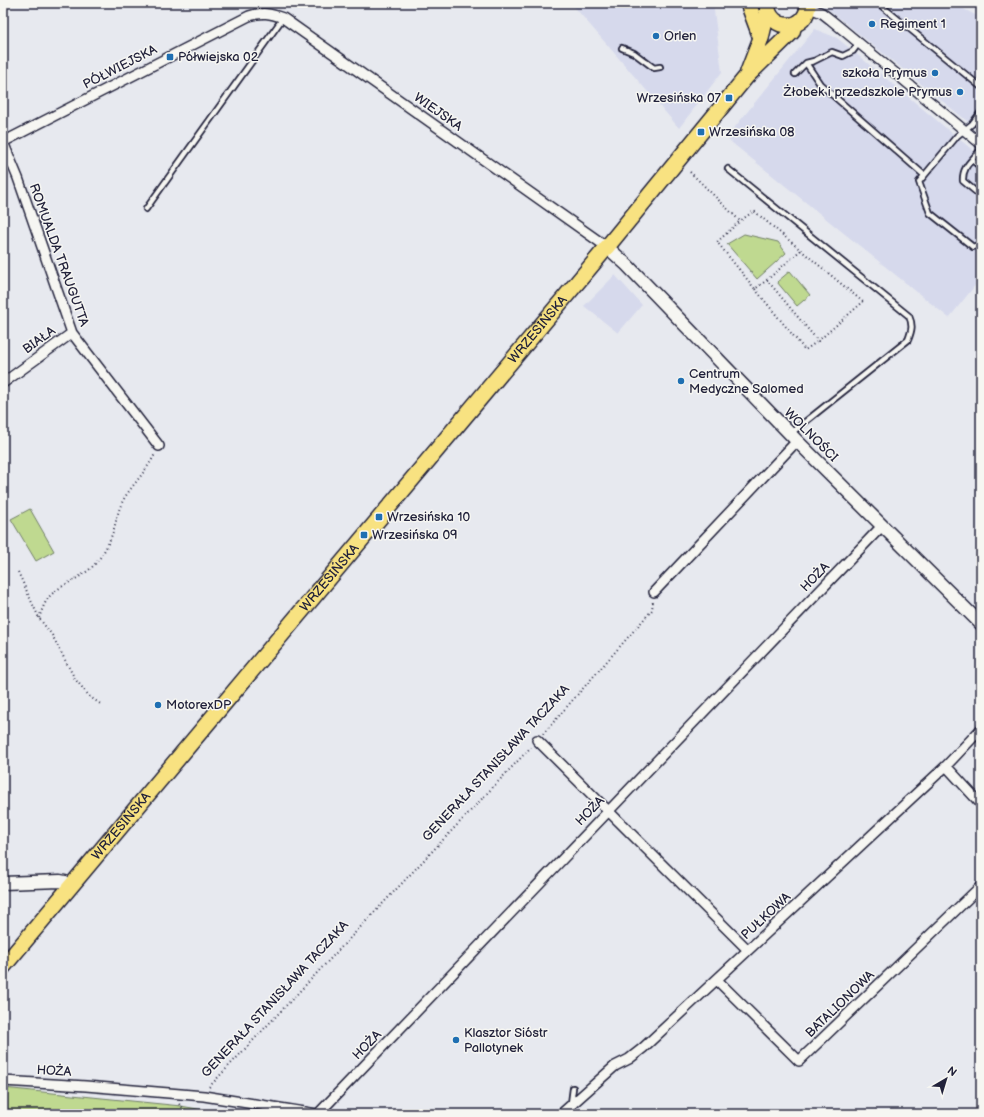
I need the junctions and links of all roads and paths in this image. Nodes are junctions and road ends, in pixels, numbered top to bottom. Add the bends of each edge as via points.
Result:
1 (748, 3) edge
2 (878, 3) edge
3 (809, 4) edge
4 (767, 6) edge
5 (249, 16) joint
6 (283, 18) junction
7 (794, 25) junction
8 (761, 38) junction
9 (860, 44) junction
10 (622, 48) dead end
11 (806, 62) junction
12 (660, 67) dead end
13 (795, 74) dead end
14 (746, 77) junction
15 (981, 87) edge
16 (981, 112) edge
17 (965, 130) junction
18 (3, 142) edge
19 (981, 144) edge
20 (981, 149) edge
21 (972, 160) junction
22 (981, 167) edge
23 (728, 169) dead end
24 (690, 172) dead end
25 (924, 175) junction
26 (981, 196) edge
27 (146, 209) dead end
28 (740, 221) junction
29 (981, 244) edge
30 (607, 247) junction
31 (801, 250) junction
32 (767, 280) junction
33 (755, 289) junction
34 (72, 333) junction
35 (818, 341) junction
36 (3, 383) edge
37 (794, 437) junction
38 (159, 446) joint
39 (882, 526) junction
40 (18, 572) dead end
41 (654, 592) joint
42 (39, 618) junction
43 (981, 624) edge
44 (102, 705) dead end
45 (981, 729) edge
46 (537, 740) junction
47 (946, 766) junction
48 (981, 804) edge
49 (608, 811) junction
50 (3, 883) edge
51 (71, 886) junction
52 (981, 886) edge
53 (748, 950) junction
54 (3, 967) edge
55 (717, 980) junction
56 (3, 1081) edge
57 (573, 1088) dead end
58 (204, 1096) junction
59 (571, 1105) junction
60 (318, 1114) edge
61 (561, 1114) edge

1 - 8 main road
2 - 15 lane
3 - 7 main road, WRZESIŃSKA via 805,16
3 - 9 street
4 - 7 main road via 770,15 780,24
4 - 8 main road, WRZESIŃSKA
5 - 6 street, WIEJSKA via 259,13
5 - 18 street, PÓŁWIEJSKA
6 - 27 lane
6 - 30 street, WIEJSKA
7 - 14 main road, WRZESIŃSKA via 792,32
8 - 14 main road, WRZESIŃSKA
9 - 11 lane via 853,52 843,56 832,52
9 - 17 street
10 - 12 lane via 634,53 654,68
11 - 13 lane
11 - 25 lane via 820,84
14 - 30 main road, WRZESIŃSKA
16 - 17 lane
17 - 19 street
17 - 25 lane via 956,136
18 - 34 street, ROMUALDA TRAUGUTTA
20 - 21 lane
21 - 22 lane
21 - 26 lane via 966,166 964,181
23 - 37 lane via 909,316 912,322 908,340
24 - 28 path
25 - 29 lane via 919,182 930,213 973,247
28 - 31 path via 754,211
28 - 33 path via 717,242
30 - 37 street, WOLNOŚCI
30 - 51 main road, WRZESIŃSKA
31 - 32 path
31 - 35 path via 863,302
32 - 33 path
32 - 35 path
33 - 35 path via 805,350
34 - 36 street, BIAŁA
34 - 38 street, ROMUALDA TRAUGUTTA
37 - 39 street, WOLNOŚCI
37 - 41 street
38 - 42 path via 150,465 126,497 117,514 113,533 103,553 82,575 52,594
39 - 43 street, WOLNOŚCI
39 - 49 street, HOŻA
40 - 42 path
41 - 46 path, GENERAŁA STANISŁAWA TACZAKA via 652,610
42 - 44 path via 52,635 75,679 90,697
45 - 47 street, PUŁKOWA
46 - 49 street
46 - 58 path, GENERAŁA STANISŁAWA TACZAKA via 204,1092
47 - 48 street
47 - 53 street, PUŁKOWA
49 - 53 street
49 - 60 street, HOŻA
50 - 51 street via 60,881
51 - 54 main road, WRZESIŃSKA
52 - 55 street, BATALIONOWA via 799,1061
53 - 55 street, PUŁKOWA
55 - 59 street, PUŁKOWA via 643,1048 615,1066
56 - 58 street, HOŻA
57 - 59 lane
58 - 60 street, HOŻA
59 - 61 street, PUŁKOWA

